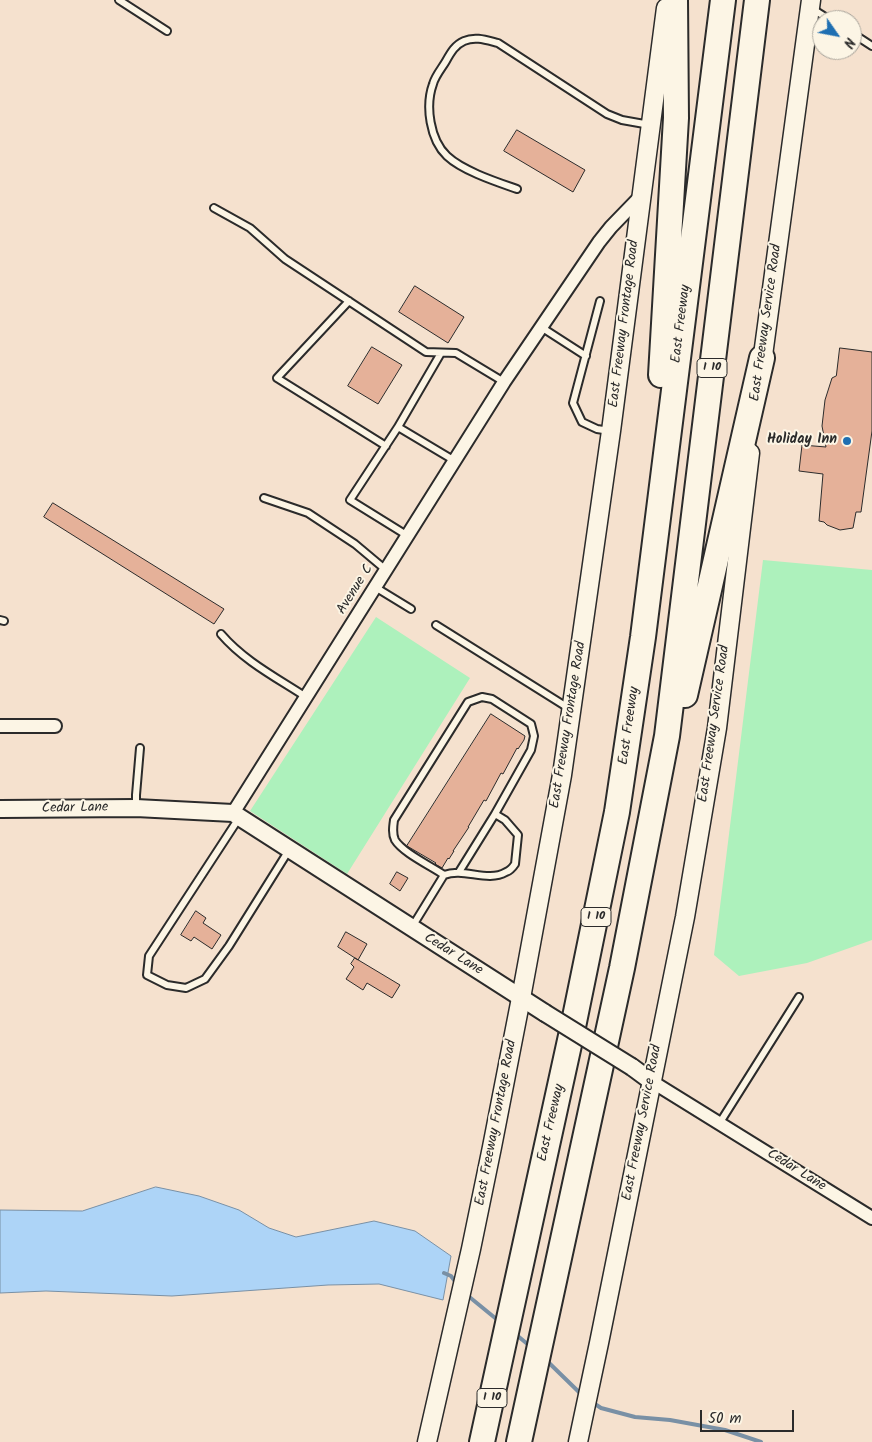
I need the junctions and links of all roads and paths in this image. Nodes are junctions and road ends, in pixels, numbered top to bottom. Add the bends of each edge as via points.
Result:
1 (119, 0) edge
2 (668, 0) edge
3 (675, 0) edge
4 (723, 0) edge
5 (757, 0) edge
6 (810, 4) edge
7 (168, 31) dead end
8 (651, 126) junction
9 (517, 189) dead end
10 (642, 195) junction
11 (214, 208) dead end
12 (349, 301) junction
13 (600, 301) dead end
14 (541, 327) junction
15 (441, 353) junction
16 (586, 356) junction
17 (762, 358) junction
18 (504, 382) junction
19 (398, 427) junction
20 (611, 432) junction
21 (386, 446) junction
22 (455, 461) junction
23 (264, 498) dead end
24 (408, 536) junction
25 (654, 548) junction
26 (386, 570) junction
27 (376, 587) junction
28 (411, 609) dead end
29 (436, 625) dead end
30 (221, 634) dead end
31 (306, 697) junction
32 (572, 710) junction
33 (0, 726) edge
34 (55, 726) dead end
35 (667, 736) junction
36 (140, 748) dead end
37 (136, 808) junction
38 (0, 810) edge
39 (495, 814) junction
40 (237, 815) junction
41 (290, 849) junction
42 (459, 872) junction
43 (444, 875) junction
44 (411, 928) junction
45 (522, 998) junction
46 (799, 998) dead end
47 (651, 1081) junction
48 (719, 1124) junction
49 (872, 1218) edge
50 (578, 1440) edge
51 (427, 1442) edge
52 (482, 1442) edge
53 (519, 1442) edge

1 - 7 lane
2 - 8 main road, East Freeway Frontage Road
3 - 25 highway via 676,118
4 - 25 highway, East Freeway / I 10
5 - 35 highway, I 10
6 - 17 main road, East Freeway Service Road
8 - 9 lane via 607,114 498,43 481,38 466,40 456,46 433,82 428,102 433,130 448,157 477,174
8 - 10 main road, East Freeway Frontage Road
10 - 14 street, Avenue C via 605,234
10 - 20 main road, East Freeway Frontage Road
11 - 12 lane via 250,228 286,260
12 - 15 lane via 426,352
12 - 21 lane via 277,378
13 - 16 lane
14 - 16 lane
14 - 18 street, Avenue C
15 - 18 lane via 456,353
15 - 19 lane
16 - 20 lane via 574,403 582,422
17 - 35 highway via 687,690
17 - 47 main road, East Freeway Service Road via 717,728 685,917
18 - 22 street, Avenue C
19 - 21 lane
19 - 22 lane
20 - 32 main road, East Freeway Frontage Road
21 - 24 lane via 350,500
22 - 24 street, Avenue C
23 - 26 lane via 308,512
24 - 26 street, Avenue C
25 - 52 highway, East Freeway / I 10 via 617,812
26 - 27 street, Avenue C
27 - 28 lane
27 - 31 street, Avenue C
29 - 32 lane
30 - 31 lane via 252,662
31 - 40 street, Avenue C
32 - 45 main road, East Freeway Frontage Road
33 - 34 street
35 - 53 highway, I 10 via 622,968
36 - 37 lane
37 - 38 street, Cedar Lane
37 - 40 street, Cedar Lane
39 - 42 lane
39 - 42 lane via 518,835 515,864 506,872 490,876
39 - 43 lane via 530,750 534,736 531,724 492,699 482,697 468,702 392,828 395,840 406,850
40 - 41 street, Cedar Lane
40 - 41 lane via 149,956 147,975 167,985 186,988 205,979
41 - 44 street, Cedar Lane
42 - 43 lane
43 - 44 lane
44 - 45 street, Cedar Lane
45 - 47 street, Cedar Lane, bridge
45 - 51 main road, East Freeway Frontage Road
46 - 48 lane
47 - 48 street, Cedar Lane
47 - 50 main road, East Freeway Service Road
48 - 49 street, Cedar Lane

